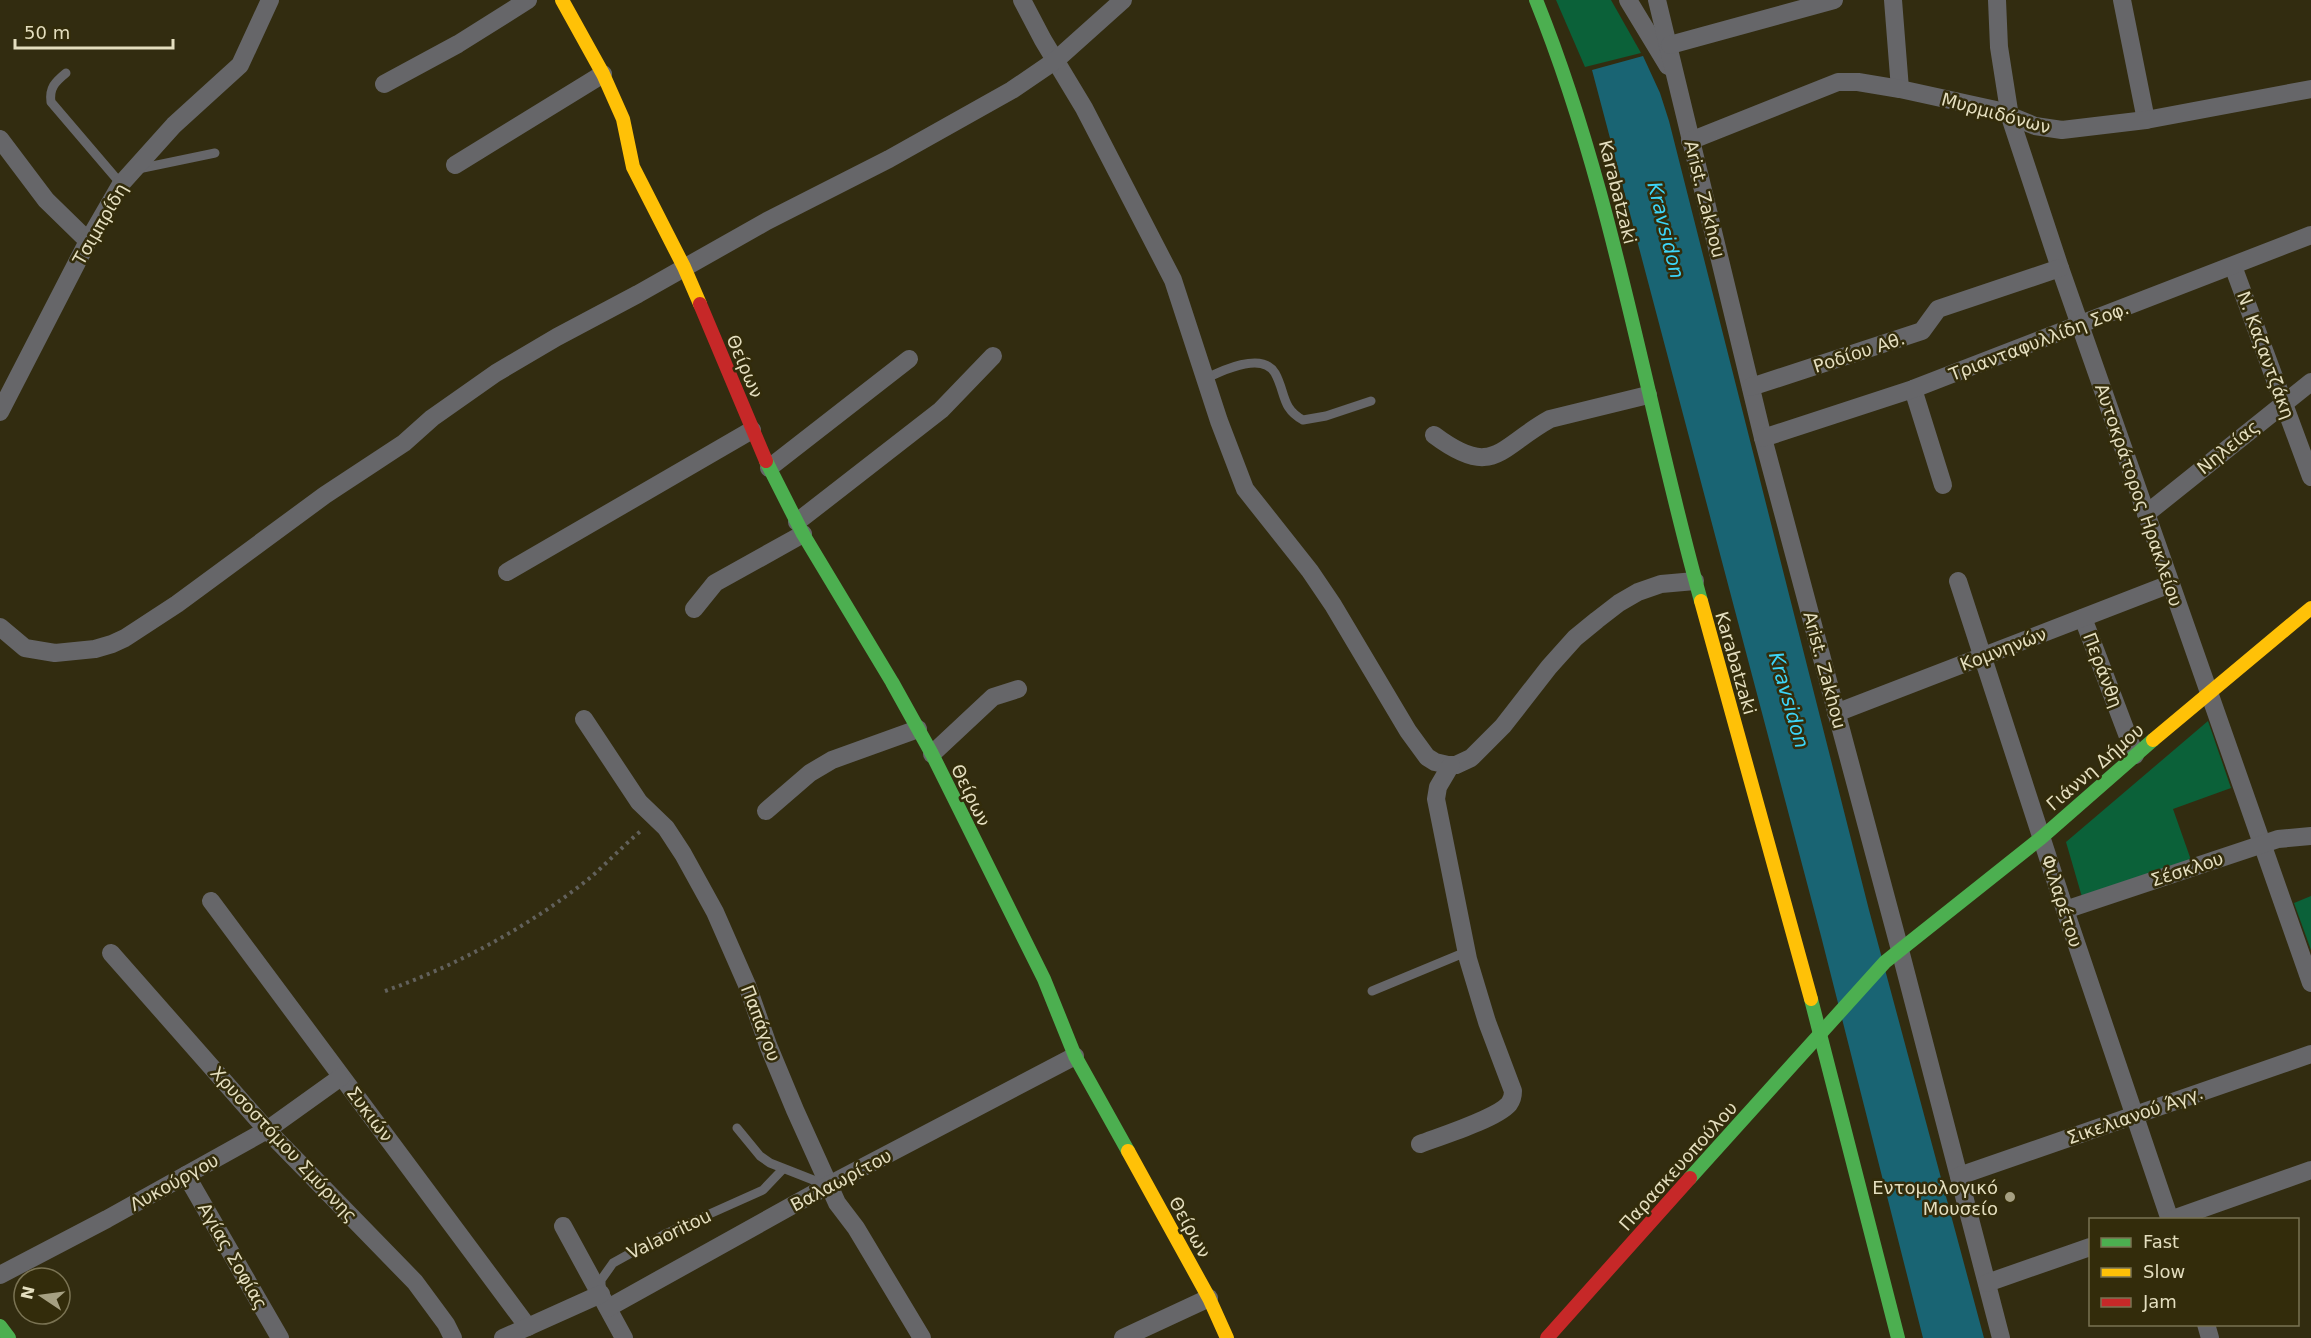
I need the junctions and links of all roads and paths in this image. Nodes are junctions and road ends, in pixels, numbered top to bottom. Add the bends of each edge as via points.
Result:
1 (270, 0) edge
2 (528, 0) edge
3 (562, 0) edge
4 (1022, 0) edge
5 (1123, 0) edge
6 (1536, 0) edge
7 (1628, 0) edge
8 (1657, 0) edge
9 (1834, 0) edge
10 (1893, 0) edge
11 (1997, 0) edge
12 (2122, 0) edge
13 (1670, 45) junction
14 (1056, 60) junction
15 (66, 72) dead end
16 (603, 74) junction
17 (384, 84) dead end
18 (1900, 89) junction
19 (2311, 89) edge
20 (1681, 98) junction
21 (2010, 117) junction
22 (2146, 120) junction
23 (0, 139) edge
24 (1690, 141) junction
25 (215, 153) dead end
26 (455, 165) dead end
27 (133, 170) junction
28 (120, 184) junction
29 (2311, 235) edge
30 (88, 241) junction
31 (2233, 266) junction
32 (684, 267) junction
33 (2060, 268) junction
34 (2080, 326) junction
35 (993, 356) dead end
36 (909, 359) dead end
37 (1205, 379) junction
38 (2311, 382) edge
39 (1751, 387) junction
40 (1913, 389) junction
41 (1648, 395) junction
42 (1371, 401) dead end
43 (2283, 402) junction
44 (0, 412) edge
45 (752, 430) junction
46 (1434, 435) dead end
47 (1763, 438) junction
48 (769, 468) junction
49 (2311, 477) edge
50 (1943, 485) dead end
51 (2146, 514) junction
52 (800, 528) junction
53 (507, 572) dead end
54 (1695, 581) junction
55 (1958, 581) dead end
56 (2170, 584) junction
57 (2311, 608) edge
58 (694, 609) dead end
59 (2083, 618) junction
60 (0, 627) edge
61 (1983, 657) junction
62 (1018, 689) dead end
63 (2210, 693) junction
64 (1836, 713) junction
65 (584, 719) dead end
66 (918, 729) junction
67 (932, 754) junction
68 (2135, 755) junction
69 (1451, 765) junction
70 (766, 811) dead end
71 (655, 819) junction
72 (2311, 836) edge
73 (2041, 837) junction
74 (2262, 844) junction
75 (211, 902) dead end
76 (2065, 910) junction
77 (1900, 950) junction
78 (1466, 952) junction
79 (111, 953) dead end
80 (1885, 962) joint
81 (2311, 983) edge
82 (385, 991) dead end
83 (1372, 991) dead end
84 (1821, 1034) junction
85 (2311, 1054) edge
86 (1075, 1056) junction
87 (342, 1077) junction
88 (2134, 1116) junction
89 (737, 1128) dead end
90 (267, 1130) junction
91 (1420, 1144) dead end
92 (783, 1169) junction
93 (2311, 1170) edge
94 (186, 1175) junction
95 (1959, 1176) junction
96 (829, 1185) junction
97 (2169, 1218) edge
98 (2176, 1218) edge
99 (563, 1226) dead end
100 (2089, 1248) edge
101 (0, 1275) edge
102 (1987, 1283) junction
103 (1209, 1298) junction
104 (604, 1301) junction
105 (0, 1326) edge
106 (528, 1327) junction
107 (9, 1338) edge
108 (280, 1338) edge
109 (453, 1338) edge
110 (503, 1338) edge
111 (624, 1338) edge
112 (922, 1338) edge
113 (1123, 1338) edge
114 (1227, 1338) edge
115 (1547, 1338) edge
116 (1898, 1338) edge
117 (2001, 1338) edge

1 - 27 street, Τσιμπρίδη via 240,65
2 - 17 street
3 - 16 street, Θείρων
4 - 14 street
5 - 14 street
6 - 41 street, Karabatzaki via 1587,141
7 - 20 street via 1667,63
8 - 13 street, Arist. Zakhou
9 - 13 street
10 - 18 street
11 - 21 street, Αυτοκράτορος Ηρακλείου via 1998,38
12 - 22 street
13 - 20 street, Arist. Zakhou
14 - 32 street via 953,124
14 - 37 street via 1173,280
15 - 28 lane via 50,91 51,102
16 - 26 street
16 - 32 street, Θείρων via 623,119 633,167
18 - 21 street, Μυρμιδόνων via 1996,110
18 - 24 street, Μυρμιδόνων via 1838,82
19 - 22 street, Μυρμιδόνων
20 - 24 street, Arist. Zakhou
21 - 22 street, Μυρμιδόνων via 2062,130
21 - 33 street, Αυτοκράτορος Ηρακλείου
23 - 30 street via 46,200
24 - 39 street, Arist. Zakhou
25 - 27 lane
27 - 28 street, Τσιμπρίδη
28 - 30 street, Τσιμπρίδη
29 - 31 street, Τριανταφυλλίδη Σοφ.
30 - 44 street, Τσιμπρίδη
31 - 34 street, Τριανταφυλλίδη Σοφ.
31 - 43 street, Ν. Καζαντζάκη
32 - 45 street, Θείρων
32 - 60 street via 496,373 432,418 405,443 325,495 125,638 95,649 55,653 25,648
33 - 34 street, Αυτοκράτορος Ηρακλείου
33 - 39 street, Ροδίου Αθ. via 1938,309 1922,331
34 - 40 street, Τριανταφυλλίδη Σοφ.
34 - 51 street, Αυτοκράτορος Ηρακλείου
35 - 52 street via 941,410
36 - 48 street
37 - 42 lane via 1230,366 1268,367 1274,372 1290,412 1303,420
37 - 69 street via 1245,489 1333,605 1416,744 1435,762
38 - 43 street, Νηλείας
39 - 47 street, Arist. Zakhou
40 - 47 street, Τριανταφυλλίδη Σοφ.
40 - 50 street
41 - 46 street via 1550,420 1513,446 1489,456 1462,453
41 - 54 street, Karabatzaki
43 - 49 street, Ν. Καζαντζάκη
43 - 51 street, Νηλείας
45 - 48 street, Θείρων
45 - 53 street
47 - 64 street, Arist. Zakhou
48 - 52 street, Θείρων
51 - 56 street, Αυτοκράτορος Ηρακλείου
52 - 58 street via 715,583
52 - 66 street, Θείρων
54 - 69 street via 1662,584 1619,603 1575,638 1503,726 1471,758
54 - 84 street, Karabatzaki
55 - 61 street, Φιλαρέτου
56 - 59 street, Κομνηνών
56 - 63 street, Αυτοκράτορος Ηρακλείου
57 - 63 street, Γιάννη Δήμου
59 - 61 street, Κομνηνών
59 - 68 street, Περάνθη
61 - 64 street, Κομνηνών
61 - 73 street, Φιλαρέτου
62 - 67 street via 993,697
63 - 68 street, Γιάννη Δήμου
63 - 74 street, Αυτοκράτορος Ηρακλείου
64 - 77 street, Arist. Zakhou
65 - 71 street, Παπάγου via 639,802
66 - 67 street, Θείρων
66 - 70 street via 832,760 810,773
67 - 86 street, Θείρων via 1026,942
68 - 73 street, Γιάννη Δήμου
69 - 78 street via 1438,787 1436,799
71 - 82 path via 557,903 468,956
71 - 96 street, Παπάγου via 683,854 715,912
72 - 74 street, Σέσκλου
73 - 76 street, Φιλαρέτου
73 - 77 street, Γιάννη Δήμου
74 - 76 street, Σέσκλου
74 - 81 street, Αυτοκράτορος Ηρακλείου
75 - 87 street, Συκιών
76 - 88 street, Φιλαρέτου
77 - 80 street, Γιάννη Δήμου
77 - 95 street, Arist. Zakhou
78 - 83 lane
78 - 91 street via 1513,1098 1497,1113
79 - 90 street, Χρυσοστόμου Σμύρνης
80 - 84 street, Παρασκευοπούλου
84 - 115 street, Παρασκευοπούλου
84 - 116 street, Karabatzaki
85 - 88 street, Σικελιανού Άγγ.
86 - 96 street, Βαλαωρίτου
86 - 103 street, Θείρων
87 - 90 street, Λυκούργου
87 - 106 street, Συκιών
88 - 95 street, Σικελιανού Άγγ.
88 - 97 street, Φιλαρέτου
89 - 92 lane via 760,1156
90 - 94 street, Λυκούργου
90 - 109 street, Χρυσοστόμου Σμύρνης via 415,1282
92 - 96 lane
92 - 104 lane, Valaoritou via 763,1190 667,1233 613,1263 601,1280
93 - 98 street
94 - 101 street, Λυκούργου
94 - 108 street, Αγίας Σοφίας
95 - 102 street, Arist. Zakhou
96 - 104 street, Βαλαωρίτου
96 - 112 street, Παπάγου
99 - 104 street
100 - 102 street
102 - 117 street, Arist. Zakhou
103 - 113 street
103 - 114 street, Θείρων
104 - 106 street
104 - 111 street
105 - 107 street
106 - 110 street

